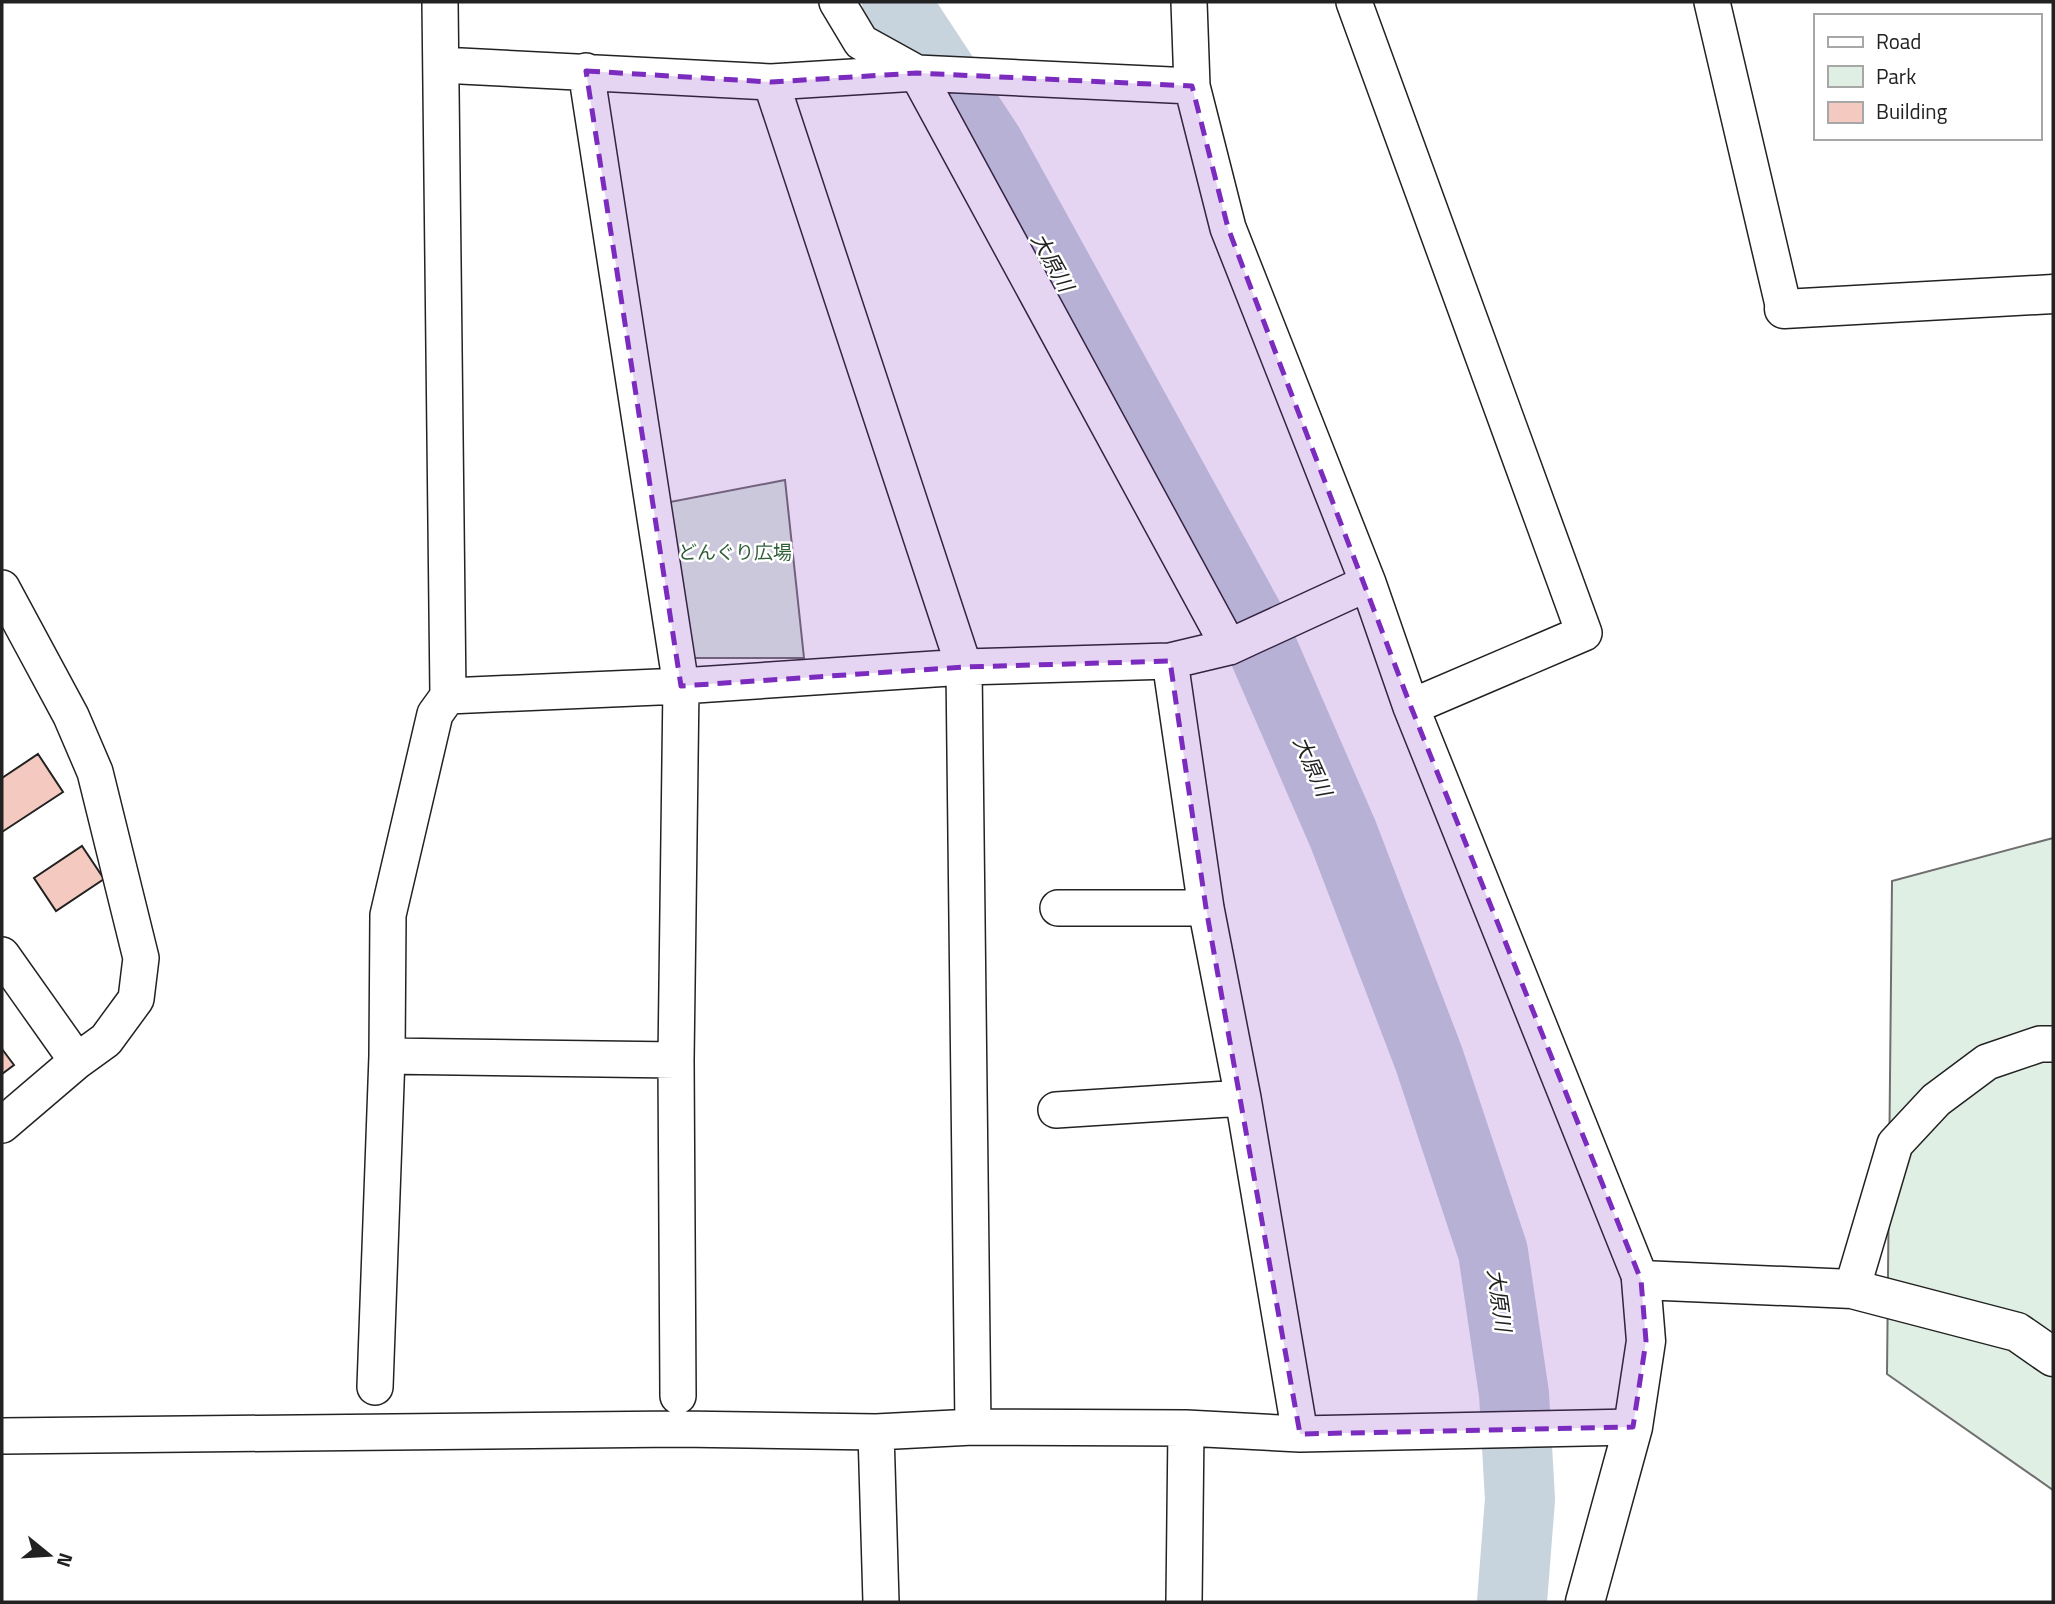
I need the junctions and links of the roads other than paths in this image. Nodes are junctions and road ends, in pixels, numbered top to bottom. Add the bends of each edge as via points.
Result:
1 (440, 2) edge
2 (837, 2) edge
3 (1354, 2) edge
4 (1712, 2) edge
5 (1196, 6) edge
6 (441, 65) junction
7 (586, 71) junction
8 (917, 73) junction
9 (771, 82) junction
10 (1192, 86) junction
11 (2053, 294) edge
12 (1784, 309) joint
13 (1368, 583) junction
14 (2, 588) edge
15 (1229, 647) junction
16 (1170, 661) junction
17 (964, 667) junction
18 (681, 686) junction
19 (448, 696) junction
20 (1411, 708) junction
21 (1058, 908) dead end
22 (1206, 908) junction
23 (2, 955) edge
24 (2053, 1044) edge
25 (387, 1056) junction
26 (676, 1060) junction
27 (77, 1061) junction
28 (1243, 1098) junction
29 (1056, 1110) dead end
30 (2, 1125) edge
31 (1641, 1280) junction
32 (1852, 1289) junction
33 (2053, 1357) edge
34 (375, 1387) dead end
35 (678, 1396) dead end
36 (973, 1427) junction
37 (1633, 1427) junction
38 (1186, 1428) junction
39 (876, 1432) junction
40 (1300, 1434) junction
41 (2, 1436) edge
42 (881, 1602) edge
43 (1184, 1602) edge
44 (1585, 1602) edge

1 - 6 street
2 - 8 street via 860,42
3 - 20 street via 1584,633
4 - 12 street
5 - 10 street
6 - 7 street
6 - 19 street
7 - 9 street
7 - 18 street
8 - 9 street
8 - 10 street
8 - 15 street
9 - 17 street
10 - 13 street via 1228,228
11 - 12 street
13 - 15 street
13 - 20 street
14 - 27 street via 71,716 95,772 141,958 136,999 106,1040
15 - 16 street
16 - 17 street
16 - 22 street
17 - 18 street
17 - 36 street
18 - 19 street
18 - 26 street
19 - 25 street via 435,713 388,915
20 - 31 street
21 - 22 street
22 - 28 street
23 - 27 street
24 - 32 street via 1987,1062 1937,1100 1895,1144
25 - 26 street
25 - 34 street
26 - 35 street
27 - 30 street
28 - 29 street
28 - 40 street
31 - 32 street
31 - 37 street via 1646,1341
32 - 33 street via 2017,1332
36 - 38 street
36 - 39 street
37 - 40 street
37 - 44 street
38 - 40 street
38 - 43 street
39 - 41 street via 679,1429
39 - 42 street

